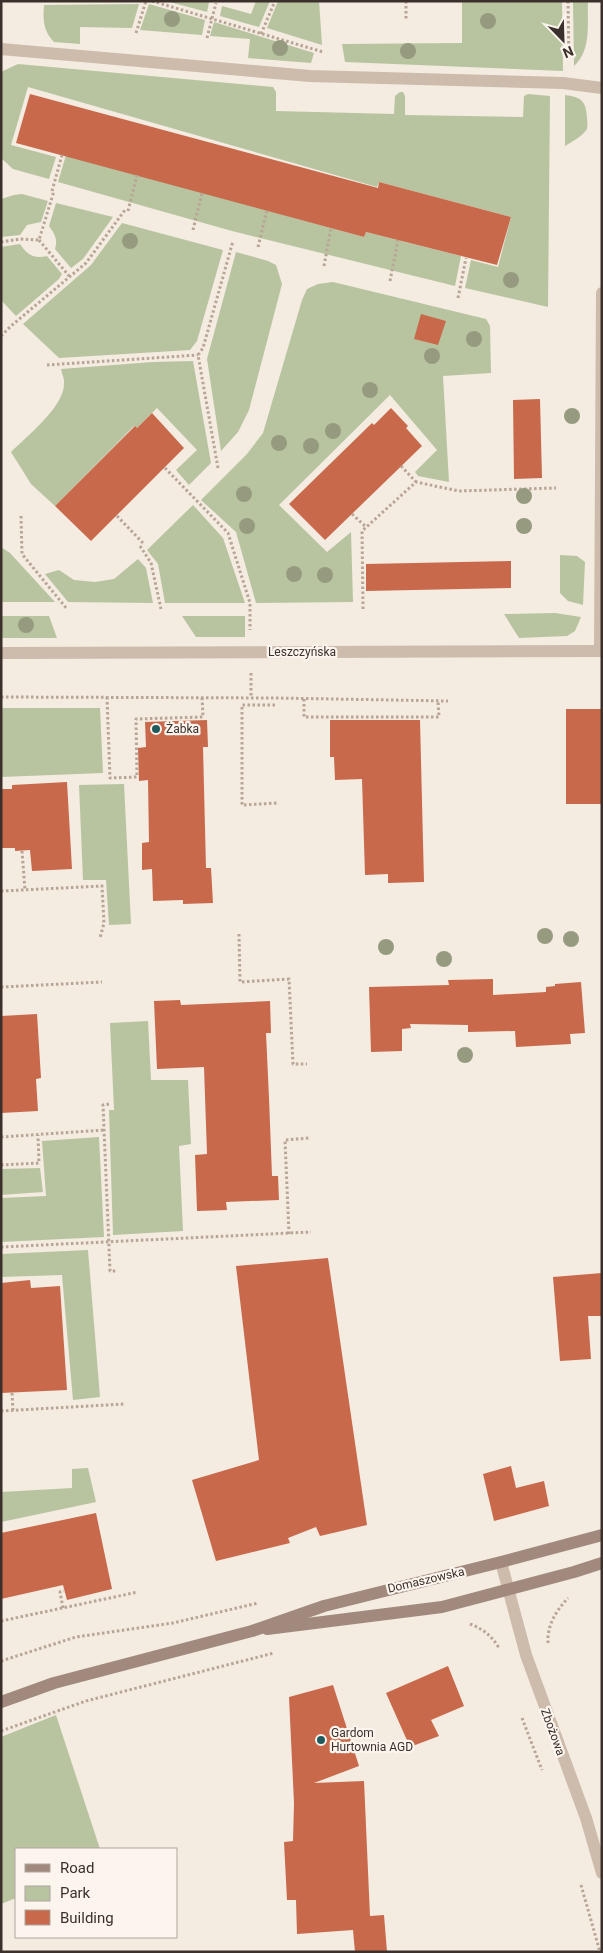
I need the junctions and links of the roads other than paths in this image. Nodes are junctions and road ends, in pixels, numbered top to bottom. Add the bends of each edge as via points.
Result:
1 (1, 49) edge
2 (602, 88) edge
3 (602, 292) edge
4 (601, 651) edge
5 (1, 653) edge
6 (602, 1535) edge
7 (501, 1562) junction
8 (602, 1563) edge
9 (508, 1589) junction
10 (252, 1630) junction
11 (1, 1702) edge
12 (602, 1873) edge

1 - 2 street via 310,76 564,83
3 - 4 street
4 - 5 street, Leszczyńska
6 - 7 street, Domaszowska
7 - 9 street, Zbożowa
7 - 10 street, Domaszowska via 324,1606
8 - 9 street, Domaszowska
9 - 10 street, Domaszowska via 442,1607
9 - 12 street, Zbożowa via 526,1655 586,1818
10 - 11 street, Domaszowska via 72,1678

